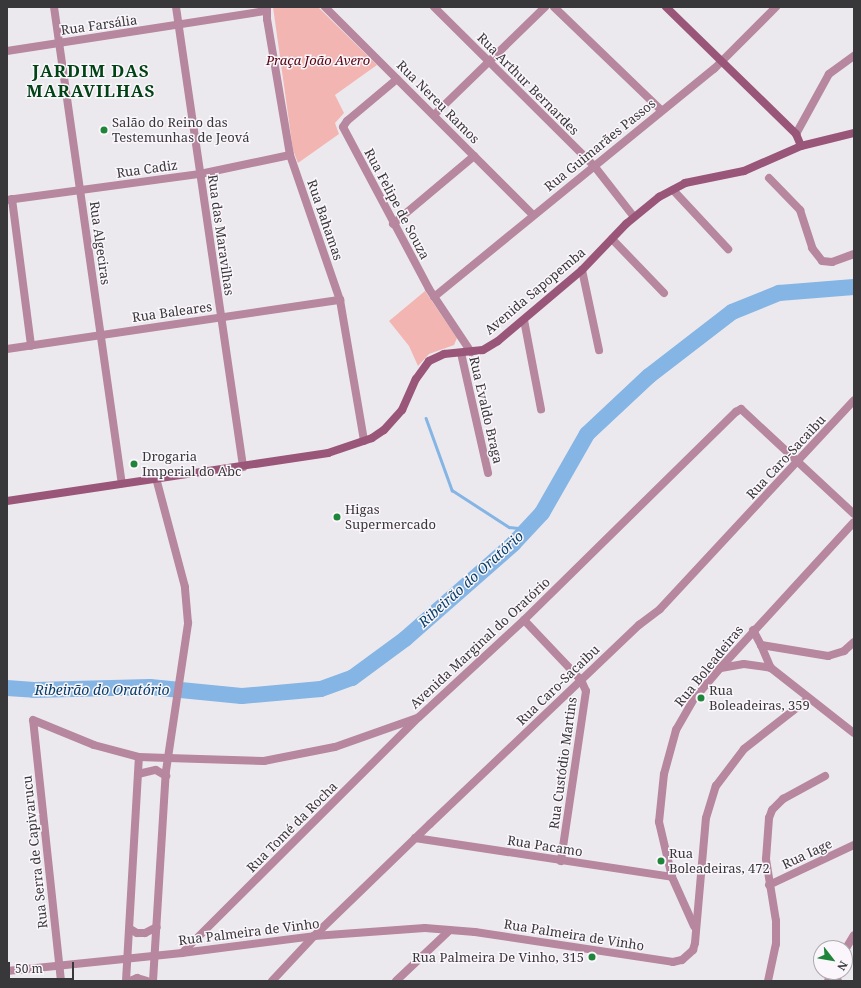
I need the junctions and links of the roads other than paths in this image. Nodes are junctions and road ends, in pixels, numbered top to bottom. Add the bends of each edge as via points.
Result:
1 (54, 7) edge
2 (176, 7) edge
3 (325, 7) edge
4 (434, 7) edge
5 (545, 7) edge
6 (554, 7) edge
7 (666, 7) edge
8 (776, 7) edge
9 (267, 9) edge
10 (179, 25) junction
11 (59, 43) junction
12 (7, 51) edge
13 (854, 56) edge
14 (722, 62) junction
15 (490, 63) junction
16 (397, 79) junction
17 (661, 110) junction
18 (434, 116) junction
19 (854, 133) edge
20 (796, 134) junction
21 (802, 146) junction
22 (290, 155) junction
23 (474, 156) junction
24 (595, 167) junction
25 (200, 174) junction
26 (769, 178) dead end
27 (673, 190) junction
28 (80, 192) junction
29 (9, 200) edge
30 (533, 215) junction
31 (634, 217) junction
32 (393, 224) junction
33 (612, 239) junction
34 (728, 250) dead end
35 (854, 254) edge
36 (582, 270) junction
37 (664, 293) dead end
38 (434, 297) junction
39 (340, 300) junction
40 (221, 317) junction
41 (524, 320) junction
42 (101, 334) junction
43 (31, 346) junction
44 (7, 349) edge
45 (599, 350) dead end
46 (471, 352) junction
47 (461, 353) junction
48 (854, 400) edge
49 (541, 409) dead end
50 (364, 441) junction
51 (797, 462) junction
52 (243, 467) junction
53 (488, 473) dead end
54 (156, 478) junction
55 (122, 483) junction
56 (7, 501) edge
57 (854, 514) edge
58 (854, 522) edge
59 (524, 620) junction
60 (753, 630) junction
61 (854, 642) edge
62 (761, 645) junction
63 (720, 668) junction
64 (771, 668) junction
65 (581, 680) junction
66 (808, 699) junction
67 (420, 717) junction
68 (33, 720) joint
69 (854, 733) edge
70 (140, 757) junction
71 (168, 758) junction
72 (138, 774) junction
73 (166, 776) junction
74 (825, 776) dead end
75 (415, 838) junction
76 (854, 845) edge
77 (561, 861) junction
78 (672, 877) junction
79 (769, 885) junction
80 (157, 927) junction
81 (695, 927) junction
82 (130, 929) junction
83 (450, 930) junction
84 (314, 936) junction
85 (182, 953) junction
86 (155, 956) junction
87 (128, 959) junction
88 (59, 967) junction
89 (7, 971) edge
90 (60, 981) edge
91 (126, 981) edge
92 (130, 981) edge
93 (147, 981) edge
94 (153, 981) edge
95 (272, 981) edge
96 (396, 981) edge
97 (768, 981) edge

1 - 11 street, Rua Algeciras
2 - 10 street, Rua das Maravilhas
3 - 16 street, Rua Nereu Ramos
4 - 15 street, Rua Arthur Bernardes
5 - 15 street
6 - 17 street
7 - 14 main road
8 - 14 street, Rua Guimarães Passos
9 - 10 street, Rua Farsália
9 - 22 street, Rua Bahamas
10 - 11 street, Rua Farsália
10 - 25 street, Rua das Maravilhas
11 - 12 street, Rua Farsália
11 - 28 street, Rua Algeciras
13 - 20 street via 829,74
14 - 17 street, Rua Guimarães Passos
14 - 20 main road
15 - 18 street
15 - 24 street, Rua Arthur Bernardes
16 - 18 street, Rua Nereu Ramos
16 - 32 street, Rua Felipe de Souza via 343,127
17 - 24 street, Rua Guimarães Passos
18 - 23 street, Rua Nereu Ramos
19 - 21 main road, Avenida Sapopemba
20 - 21 main road
21 - 27 main road, Avenida Sapopemba via 744,171 695,180
22 - 25 street, Rua Cadiz
22 - 39 street, Rua Bahamas
23 - 30 street, Rua Nereu Ramos
23 - 32 street
24 - 30 street, Rua Guimarães Passos
24 - 31 street, Rua Arthur Bernardes
25 - 28 street, Rua Cadiz
25 - 40 street, Rua das Maravilhas
26 - 35 street via 800,210 812,248 822,261 828,263
27 - 31 main road, Avenida Sapopemba
27 - 34 street
28 - 29 street, Rua Cadiz
28 - 42 street, Rua Algeciras
29 - 43 street
30 - 38 street, Rua Guimarães Passos
31 - 33 main road, Avenida Sapopemba
32 - 38 street, Rua Felipe de Souza
33 - 36 main road, Avenida Sapopemba
33 - 37 street
36 - 41 main road, Avenida Sapopemba
36 - 45 street
38 - 46 street, Rua Felipe de Souza
39 - 40 street, Rua Baleares
39 - 50 street, Rua Bahamas
40 - 42 street, Rua Baleares
40 - 52 street, Rua das Maravilhas
41 - 46 main road, Avenida Sapopemba via 488,347
41 - 49 street
42 - 43 street, Rua Baleares
42 - 55 street, Rua Algeciras
43 - 44 street, Rua Baleares
46 - 47 main road, Avenida Sapopemba
47 - 50 main road, Avenida Sapopemba via 438,355 429,361 416,379 397,416 384,430
47 - 53 street, Rua Evaldo Braga
48 - 51 street, Rua Caro-Sacaibu
50 - 52 main road, Avenida Sapopemba via 328,453
51 - 57 street
51 - 59 street, Avenida Marginal do Oratório via 741,409 718,428
51 - 65 street, Rua Caro-Sacaibu via 665,604
52 - 54 main road, Avenida Sapopemba
54 - 55 main road, Avenida Sapopemba
54 - 71 street via 188,608
55 - 56 main road, Avenida Sapopemba
58 - 60 street, Rua Boleadeiras
59 - 65 street, Rua Custódio Martins
59 - 67 street, Avenida Marginal do Oratório
60 - 62 street
60 - 63 street, Rua Boleadeiras
61 - 62 street via 844,651 828,656
62 - 64 street
63 - 64 street via 744,664
63 - 78 street, Rua Boleadeiras via 686,710 670,747 660,799 659,822
64 - 66 street
65 - 75 street, Rua Caro-Sacaibu
65 - 77 street, Rua Custódio Martins via 586,691 586,703
66 - 69 street
66 - 81 street, Rua Palmeira de Vinho via 744,750 716,786 706,818
67 - 71 street, Avenida Marginal do Oratório via 335,747 264,761
67 - 85 street, Rua Tomé da Rocha
68 - 70 street, Avenida Marginal do Oratório via 94,745
68 - 88 street, Rua Serra de Capivarucu
70 - 71 street, Avenida Marginal do Oratório
70 - 72 street
71 - 73 street
72 - 73 street via 156,770
72 - 82 street
73 - 80 street
74 - 79 street via 800,788 772,810 765,842
75 - 77 street, Rua Pacamo
75 - 84 street, Rua Caro-Sacaibu
76 - 79 street, Rua Iage
77 - 78 street, Rua Pacamo
78 - 81 street, Rua Boleadeiras
79 - 97 street via 776,921 776,944
80 - 82 street via 145,933 137,933
80 - 86 street
81 - 83 street, Rua Palmeira de Vinho via 693,950 686,958 674,962
82 - 87 street
83 - 84 street, Rua Palmeira de Vinho via 401,929
83 - 96 street
84 - 85 street, Rua Palmeira de Vinho
84 - 95 street, Rua Caro-Sacaibu
85 - 86 street, Rua Palmeira de Vinho
86 - 87 street, Rua Palmeira de Vinho
86 - 94 street
87 - 88 street, Rua Palmeira de Vinho
87 - 91 street
88 - 89 street, Rua Palmeira de Vinho
88 - 90 street, Rua Serra de Capivarucu
92 - 93 street via 140,978

